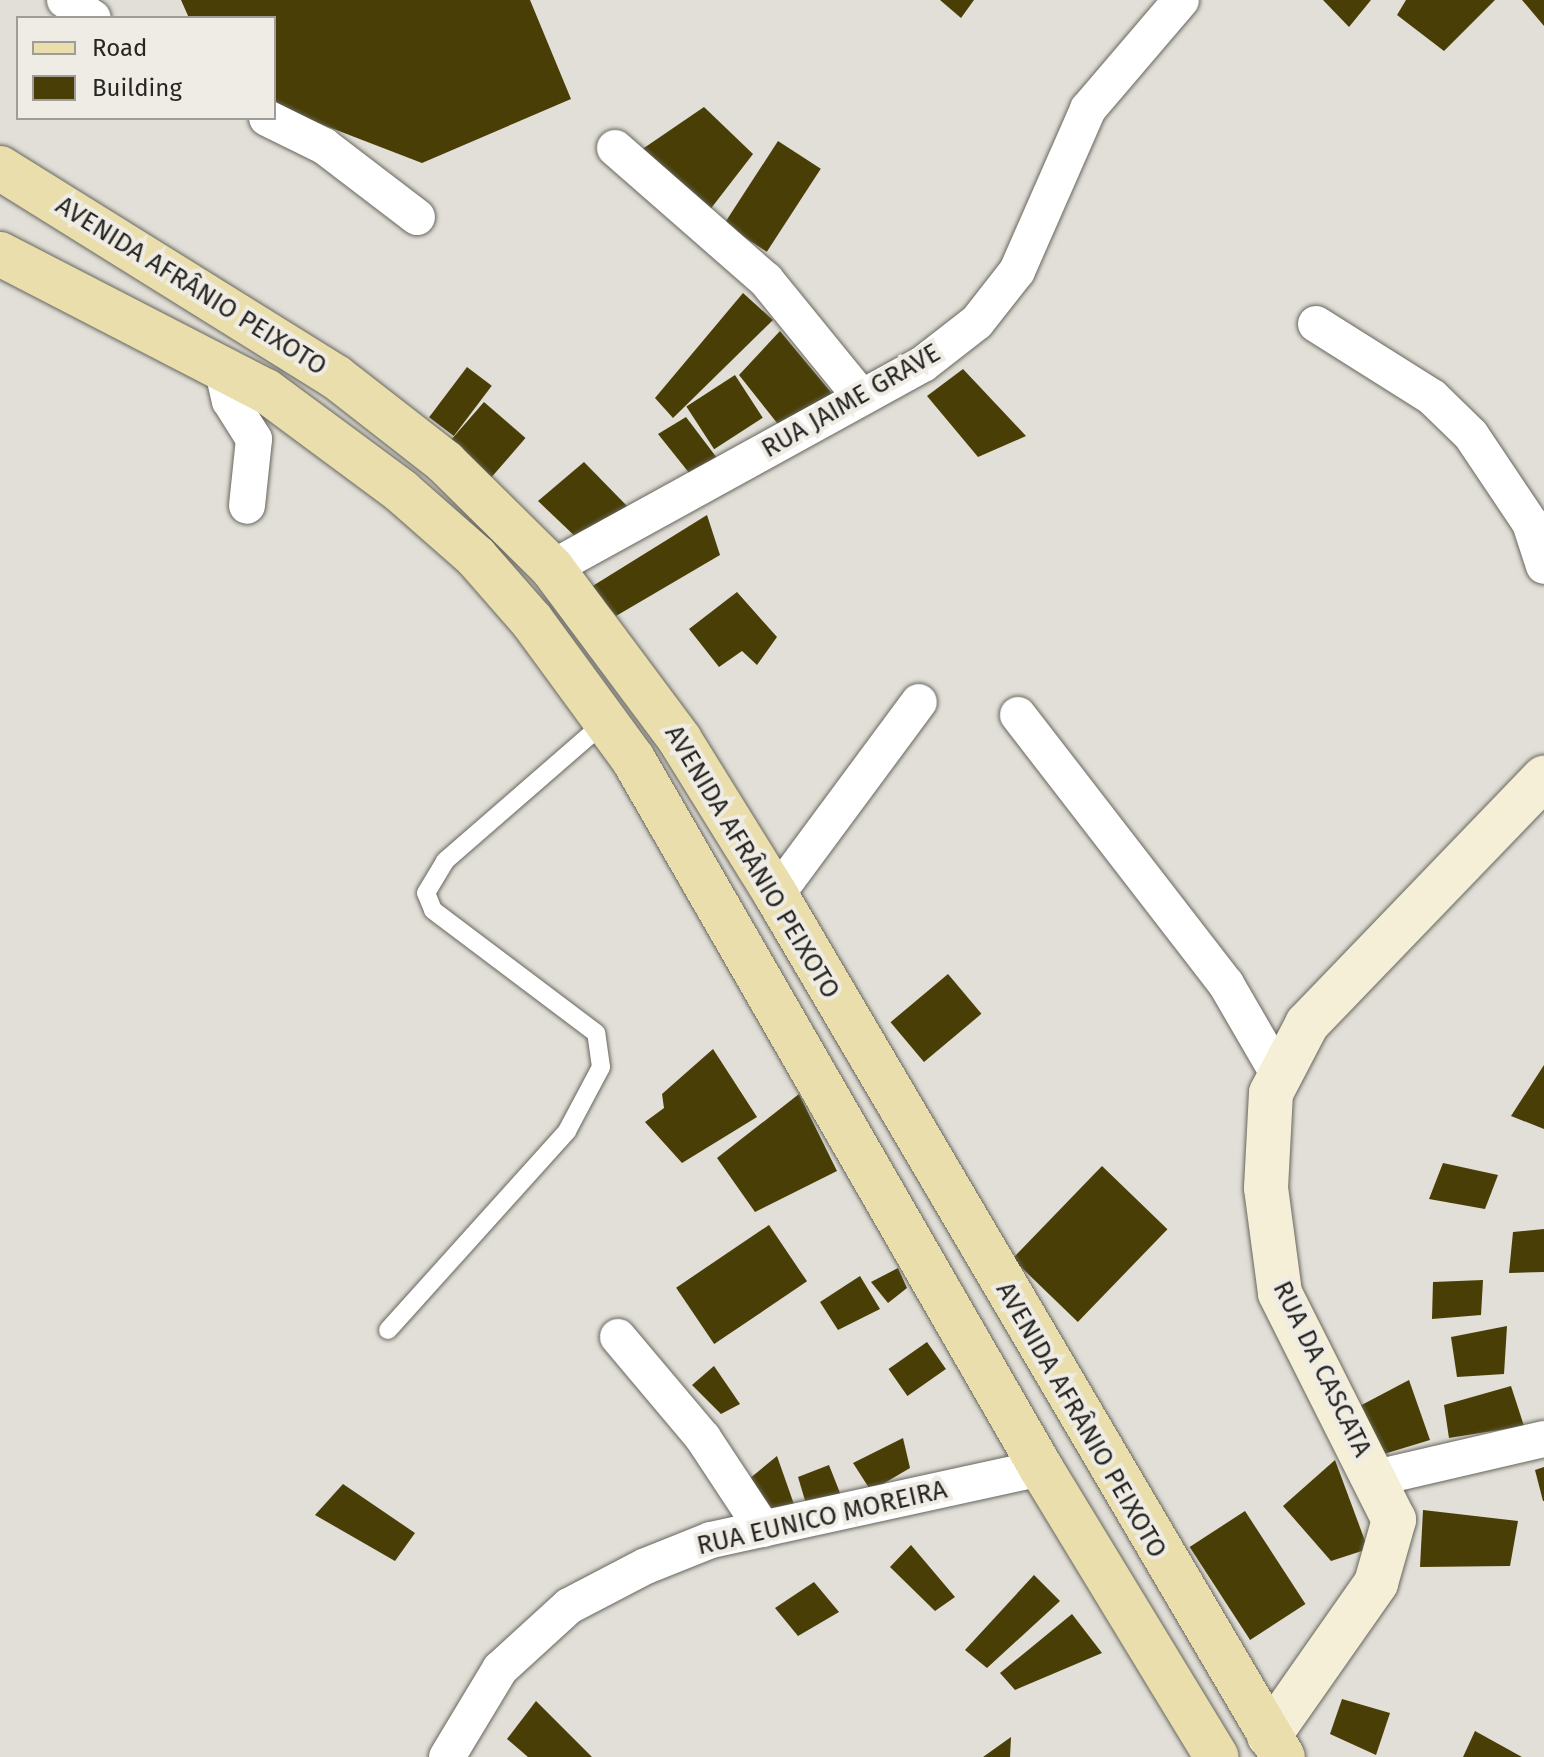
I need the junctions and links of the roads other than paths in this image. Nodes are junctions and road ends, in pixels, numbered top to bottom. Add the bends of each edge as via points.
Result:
1 (65, 0) edge
2 (1181, 0) edge
3 (90, 16) edge
4 (271, 120) edge
5 (615, 148) dead end
6 (0, 168) edge
7 (417, 217) dead end
8 (0, 254) edge
9 (1316, 324) dead end
10 (222, 367) junction
11 (861, 397) junction
12 (247, 506) dead end
13 (1544, 566) edge
14 (552, 568) junction
15 (919, 702) dead end
16 (1018, 715) dead end
17 (606, 721) junction
18 (1544, 778) edge
19 (776, 895) junction
20 (1277, 1072) junction
21 (388, 1330) dead end
22 (618, 1337) dead end
23 (1544, 1439) edge
24 (1041, 1468) junction
25 (1376, 1478) junction
26 (763, 1529) junction
27 (1276, 1747) edge
28 (447, 1757) edge
29 (1217, 1757) edge

1 - 3 street
2 - 11 street, RUA JAIME GRAVE via 1088,109 998,301 923,364
4 - 7 street via 324,146
5 - 11 street via 766,280
6 - 14 main road, AVENIDA AFRÂNIO PEIXOTO via 336,377 445,462
8 - 10 main road, AVENIDA AFRÂNIO PEIXOTO
9 - 13 street via 1432,397 1471,435 1530,523
10 - 12 street, AVENIDA AFRÂNIO PEIXOTO via 230,401 254,439
10 - 17 main road, AVENIDA AFRÂNIO PEIXOTO via 321,429 476,557
11 - 14 street, RUA JAIME GRAVE
14 - 19 main road, AVENIDA AFRÂNIO PEIXOTO via 680,740
15 - 19 street
16 - 20 street via 1226,984
17 - 21 lane via 445,861 426,893 433,910 596,1033 601,1067 567,1131
17 - 24 main road, AVENIDA AFRÂNIO PEIXOTO via 809,1057
18 - 20 main road, RUA DA CASCATA via 1335,992
19 - 27 main road, AVENIDA AFRÂNIO PEIXOTO
20 - 25 main road, RUA DA CASCATA via 1266,1139 1272,1262 1280,1293
22 - 26 street via 703,1438
23 - 25 street
24 - 26 street, RUA EUNICO MOREIRA
24 - 29 main road, AVENIDA AFRÂNIO PEIXOTO
25 - 27 main road, RUA DA CASCATA via 1394,1520 1385,1563
26 - 28 street, RUA EUNICO MOREIRA via 711,1540 569,1606 500,1669

